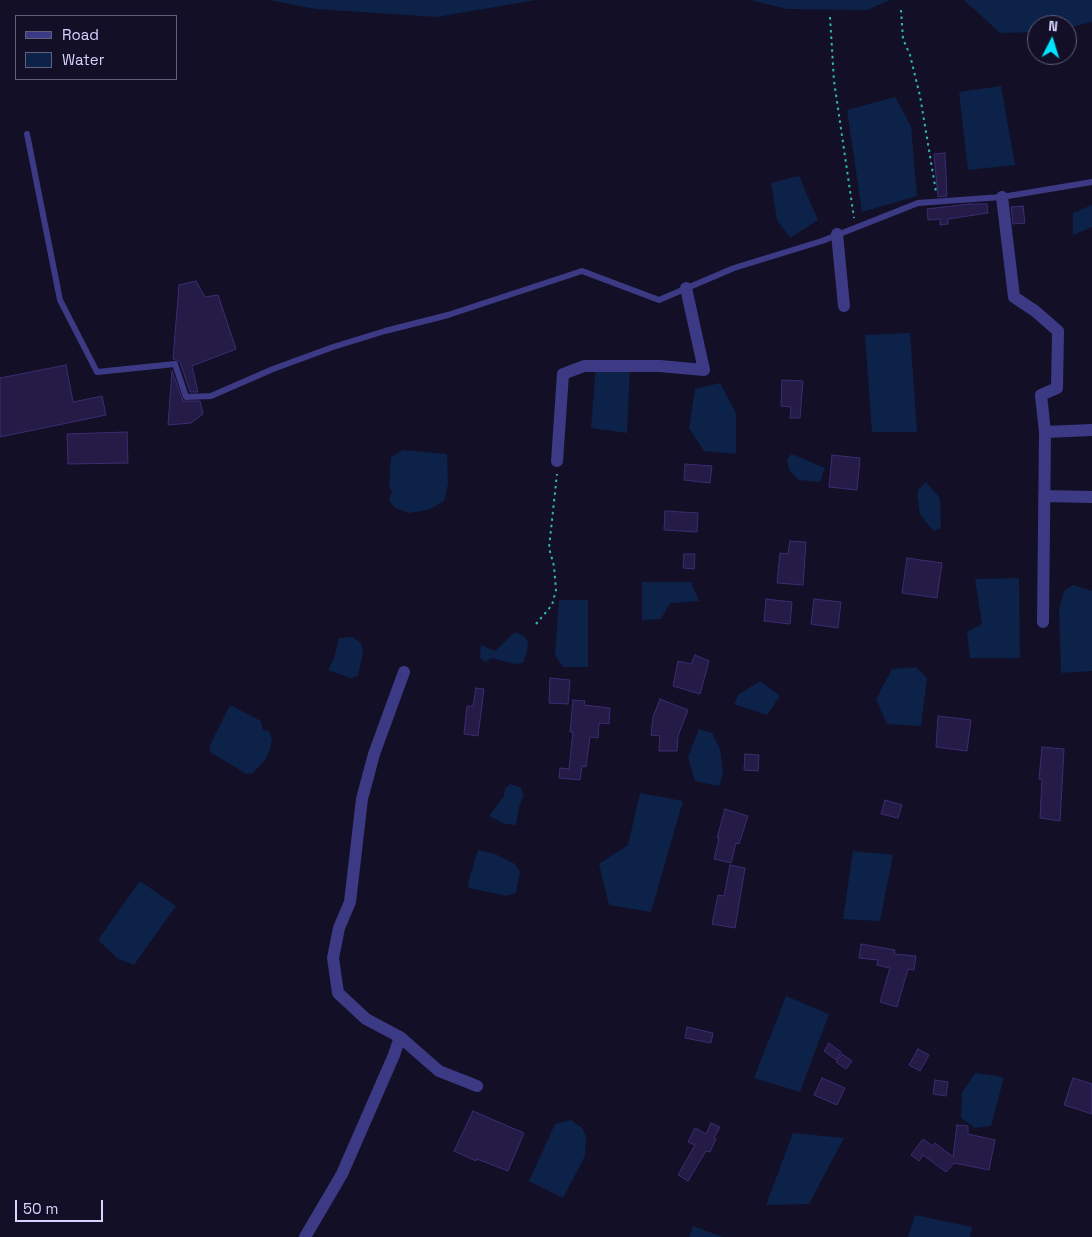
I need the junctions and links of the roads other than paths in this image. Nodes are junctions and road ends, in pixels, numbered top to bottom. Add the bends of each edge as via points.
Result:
1 (27, 134) dead end
2 (1092, 182) edge
3 (1002, 197) junction
4 (837, 234) junction
5 (686, 288) junction
6 (844, 306) dead end
7 (1092, 430) edge
8 (1045, 432) junction
9 (557, 461) road end
10 (1044, 496) junction
11 (1092, 497) edge
12 (1043, 622) dead end
13 (404, 672) dead end
14 (400, 1037) junction
15 (477, 1086) dead end
16 (305, 1237) edge

1 - 5 lane via 60,300 97,372 175,364 186,397 211,396 333,348 582,271 659,300
2 - 3 lane
3 - 4 lane via 918,203
3 - 8 street via 1014,298 1058,331 1057,388 1041,395
4 - 5 lane via 734,268
4 - 6 street
5 - 9 street via 704,370 660,366 584,366 563,374
7 - 8 street
8 - 10 street
10 - 11 street
10 - 12 street
13 - 14 street via 374,754 362,799 350,902 333,958 338,993 366,1018
14 - 15 street via 439,1071
14 - 16 street via 342,1174

